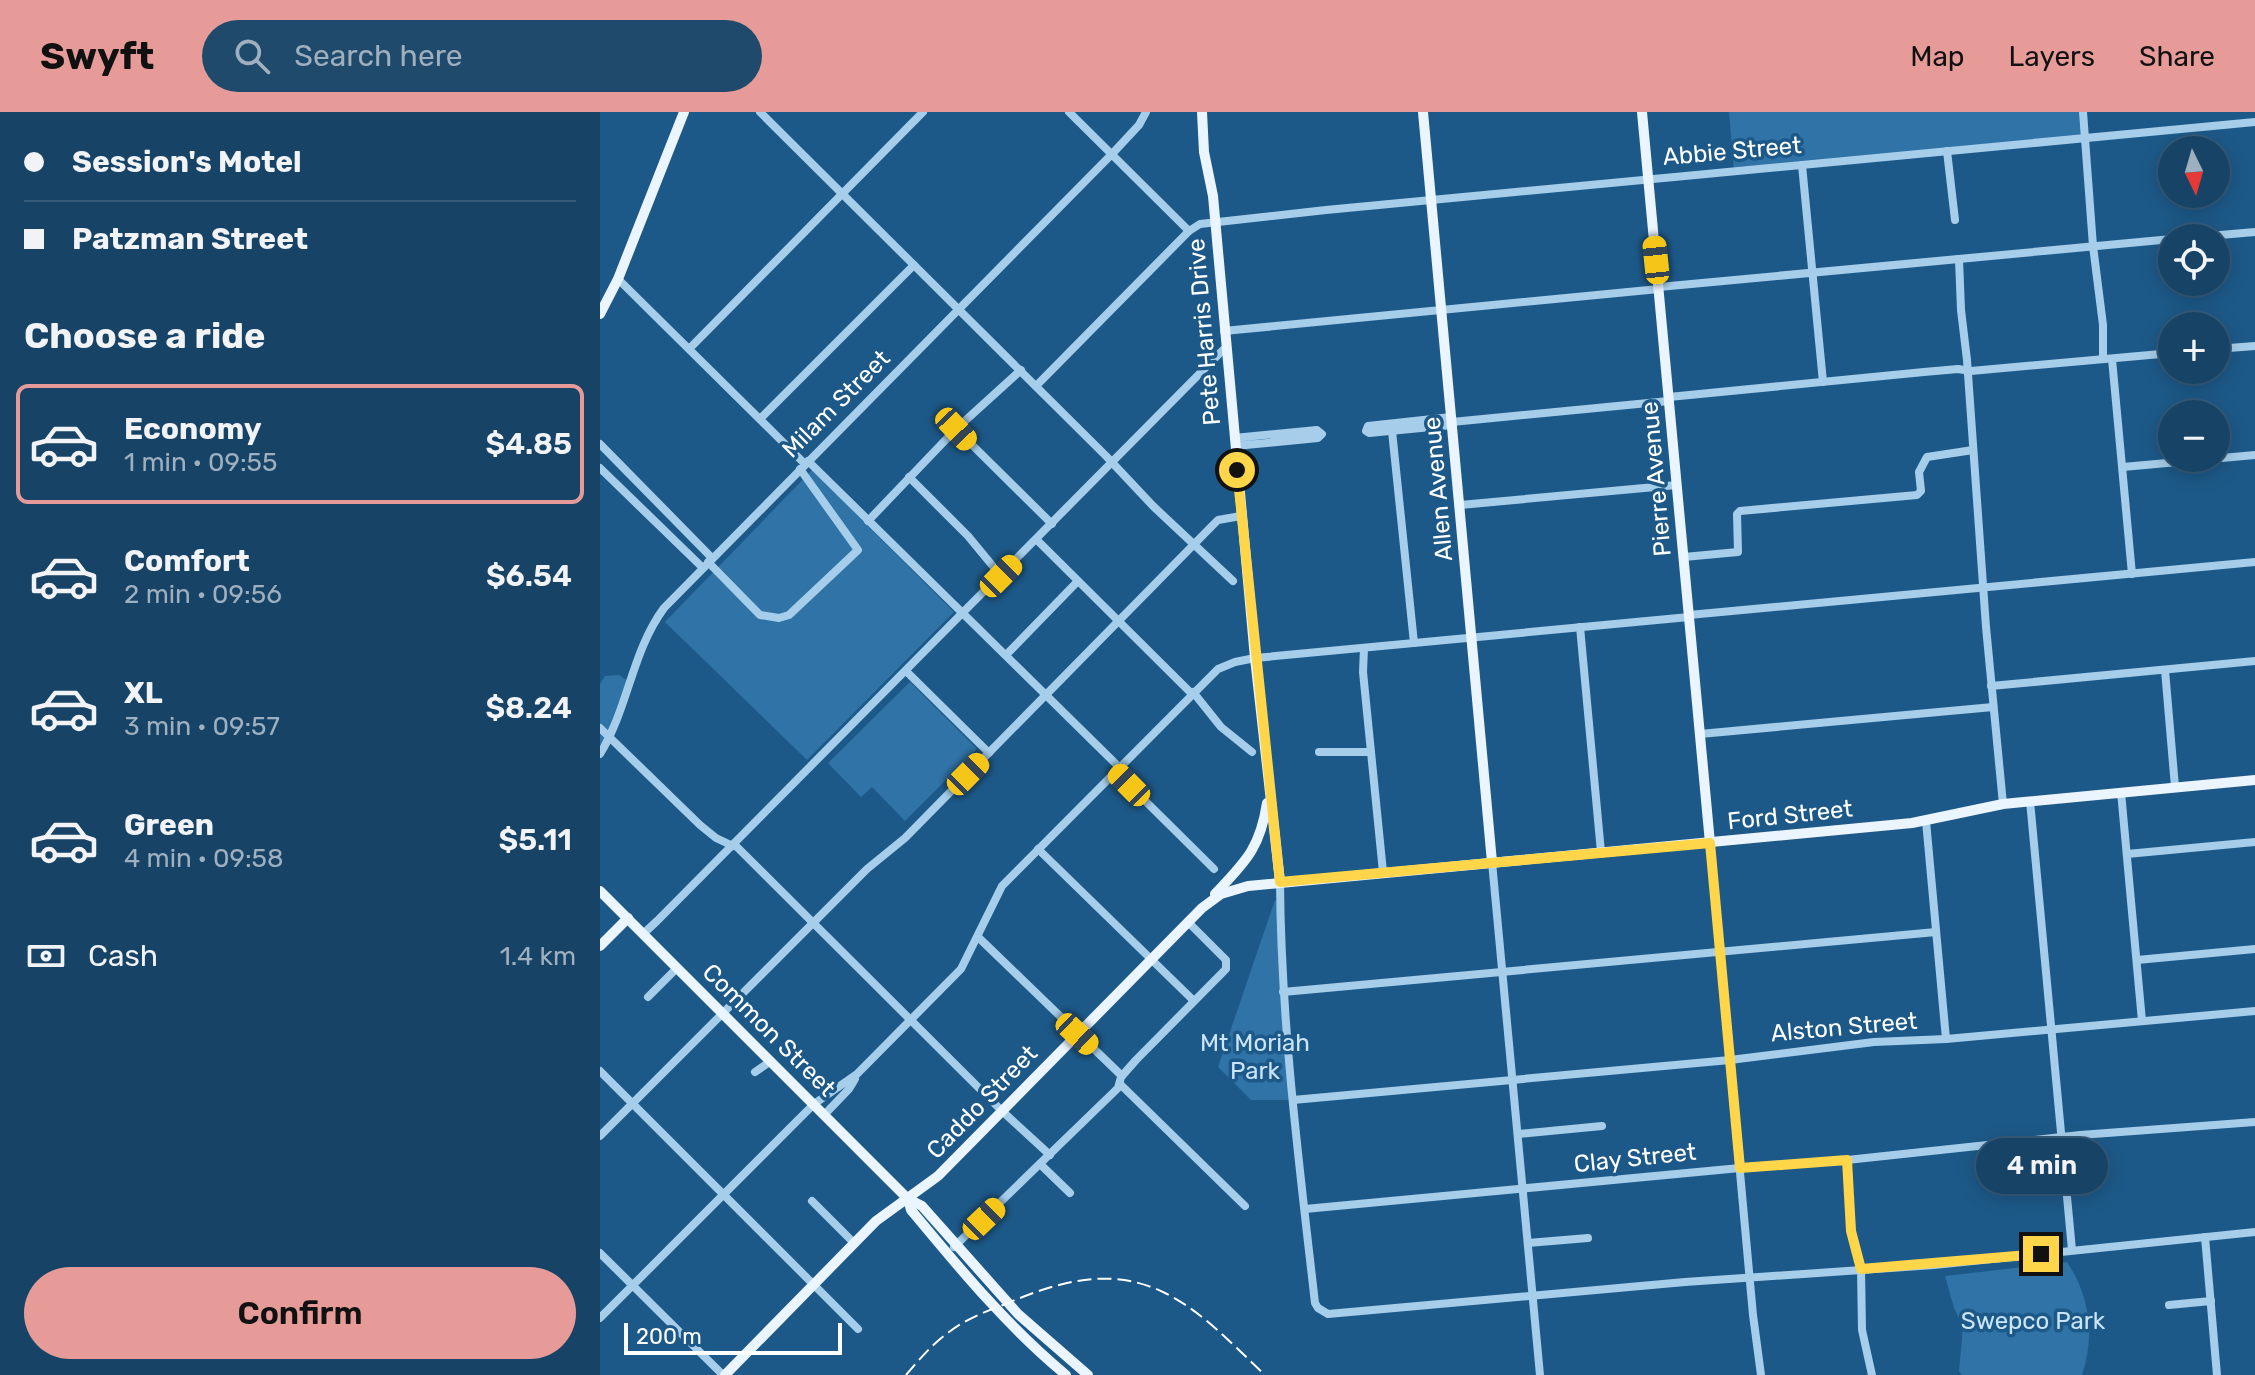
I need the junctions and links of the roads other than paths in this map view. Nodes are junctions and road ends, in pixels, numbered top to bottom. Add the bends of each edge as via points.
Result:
1 (684, 112) edge
2 (760, 112) edge
3 (923, 112) edge
4 (1069, 112) edge
5 (1146, 112) edge
6 (1202, 112) edge
7 (1423, 112) edge
8 (1642, 112) edge
9 (2083, 112) edge
10 (2255, 122) edge
11 (2085, 139) junction
12 (1947, 151) junction
13 (1112, 154) junction
14 (1802, 165) junction
15 (1649, 179) junction
16 (842, 194) junction
17 (1431, 200) junction
18 (1955, 220) dead end
19 (1214, 223) junction
20 (1189, 231) junction
21 (2255, 232) edge
22 (2230, 234) edge
23 (2158, 240) edge
24 (2093, 246) junction
25 (1959, 259) junction
26 (914, 265) junction
27 (1812, 273) junction
28 (618, 279) junction
29 (1659, 288) junction
30 (959, 309) junction
31 (1441, 310) junction
32 (600, 314) edge
33 (1224, 331) junction
34 (2255, 346) edge
35 (1226, 347) junction
36 (2230, 348) edge
37 (689, 349) junction
38 (2158, 354) edge
39 (2107, 359) junction
40 (1021, 370) junction
41 (1967, 370) junction
42 (1823, 382) junction
43 (1036, 386) junction
44 (1669, 399) junction
45 (760, 419) junction
46 (1452, 421) junction
47 (956, 429) junction
48 (1392, 431) junction
49 (1234, 442) junction
50 (600, 444) edge
51 (1973, 450) junction
52 (2255, 455) edge
53 (1113, 463) junction
54 (804, 465) junction
55 (2123, 467) junction
56 (600, 468) edge
57 (909, 477) junction
58 (1677, 485) junction
59 (1460, 505) junction
60 (1241, 516) junction
61 (868, 521) junction
62 (1052, 524) junction
63 (1037, 540) junction
64 (1194, 545) junction
65 (1684, 557) junction
66 (2255, 562) edge
67 (708, 563) junction
68 (2132, 574) junction
69 (1001, 576) junction
70 (1078, 581) junction
71 (1233, 581) dead end
72 (1983, 587) junction
73 (964, 614) junction
74 (1689, 616) junction
75 (1119, 621) junction
76 (1580, 627) junction
77 (1472, 638) junction
78 (1414, 643) junction
79 (1364, 648) junction
80 (1006, 655) junction
81 (1255, 658) junction
82 (2255, 661) edge
83 (2165, 670) junction
84 (907, 672) junction
85 (1991, 686) junction
86 (1193, 693) junction
87 (1046, 695) junction
88 (1993, 707) junction
89 (600, 728) edge
90 (1700, 734) junction
91 (610, 736) junction
92 (1252, 752) dead end
93 (1319, 752) dead end
94 (1369, 752) junction
95 (989, 753) junction
96 (600, 754) edge
97 (1117, 769) junction
98 (2255, 780) edge
99 (2175, 787) junction
100 (1269, 790) junction
101 (2121, 792) junction
102 (2030, 801) junction
103 (2003, 804) junction
104 (1926, 821) junction
105 (2255, 842) edge
106 (1710, 843) junction
107 (734, 846) junction
108 (1038, 849) junction
109 (1601, 852) junction
110 (2127, 854) junction
111 (1492, 862) junction
112 (1214, 869) dead end
113 (1383, 872) junction
114 (1280, 882) junction
115 (600, 891) edge
116 (1202, 908) junction
117 (628, 918) junction
118 (1188, 922) junction
119 (813, 924) junction
120 (1936, 932) junction
121 (643, 934) junction
122 (978, 937) junction
123 (600, 946) edge
124 (2255, 949) edge
125 (1720, 951) junction
126 (1150, 960) junction
127 (2137, 960) junction
128 (677, 968) junction
129 (1502, 971) junction
130 (1283, 992) junction
131 (648, 997) dead end
132 (1194, 1001) junction
133 (2255, 1011) edge
134 (723, 1012) junction
135 (911, 1021) junction
136 (2142, 1021) junction
137 (2051, 1030) junction
138 (1077, 1034) junction
139 (1946, 1039) junction
140 (1730, 1060) junction
141 (771, 1061) junction
142 (600, 1071) edge
143 (755, 1072) dead end
144 (857, 1074) junction
145 (1122, 1080) junction
146 (1513, 1080) junction
147 (1293, 1100) junction
148 (633, 1103) junction
149 (814, 1104) junction
150 (1002, 1111) junction
151 (825, 1114) junction
152 (2255, 1122) edge
153 (1602, 1126) dead end
154 (1518, 1134) junction
155 (600, 1136) edge
156 (2061, 1138) junction
157 (1050, 1155) junction
158 (1847, 1160) junction
159 (1040, 1164) junction
160 (1740, 1168) junction
161 (1523, 1189) junction
162 (723, 1193) junction
163 (1070, 1193) dead end
164 (908, 1199) junction
165 (812, 1201) dead end
166 (1245, 1206) dead end
167 (1305, 1209) junction
168 (2255, 1232) edge
169 (2205, 1237) junction
170 (1588, 1238) dead end
171 (854, 1243) junction
172 (1528, 1243) junction
173 (952, 1249) junction
174 (2072, 1250) junction
175 (600, 1253) edge
176 (1861, 1269) junction
177 (1750, 1279) junction
178 (814, 1283) junction
179 (632, 1285) junction
180 (1532, 1297) junction
181 (2211, 1301) junction
182 (2169, 1305) dead end
183 (600, 1318) edge
184 (858, 1329) dead end
185 (724, 1375) edge
186 (1066, 1375) edge
187 (1088, 1375) edge
188 (1540, 1375) edge
189 (1761, 1375) edge
190 (1872, 1375) edge
191 (2217, 1375) edge

1 - 28 main road
2 - 16 street
3 - 16 street
4 - 13 street
5 - 13 street, Milam Street
6 - 19 main road, Pete Harris Drive
7 - 17 main road, Allen Avenue
8 - 15 main road, Pierre Avenue
9 - 11 street
10 - 11 street, Abbie Street
11 - 12 street, Abbie Street
11 - 24 street
12 - 14 street, Abbie Street
12 - 18 street
13 - 20 street
13 - 30 street, Milam Street
14 - 15 street, Abbie Street
14 - 27 street
15 - 17 street, Abbie Street
15 - 29 main road, Pierre Avenue
16 - 26 street
16 - 37 street
17 - 19 street, Abbie Street
17 - 31 main road, Allen Avenue
19 - 20 street, Abbie Street
19 - 33 main road, Pete Harris Drive
20 - 43 street
21 - 22 street
23 - 24 street
24 - 25 street
24 - 39 street
25 - 27 street
25 - 41 street
26 - 30 street
26 - 45 street
27 - 29 street
27 - 42 street
28 - 32 main road
28 - 37 street
29 - 31 street
29 - 44 main road, Pierre Avenue
30 - 40 street
30 - 54 street, Milam Street
31 - 33 street
31 - 46 main road, Allen Avenue
33 - 35 main road, Pete Harris Drive
34 - 36 street
35 - 49 main road, Pete Harris Drive
35 - 53 street
37 - 45 street
38 - 39 street
39 - 41 street
39 - 55 street
40 - 43 street
40 - 47 street
41 - 42 street
41 - 51 street
42 - 44 street
43 - 53 street
44 - 46 street
44 - 58 main road, Pierre Avenue
45 - 54 street
46 - 48 street
46 - 48 street via 1365,429
46 - 59 main road, Allen Avenue
47 - 57 street
47 - 62 street
48 - 78 street
49 - 49 street via 1318,438 1322,434 1317,430
49 - 60 main road, Pete Harris Drive
50 - 67 street
51 - 65 street via 1927,457 1917,495 1740,511 1738,552
51 - 72 street
52 - 55 street
53 - 62 street
53 - 64 street
54 - 61 street
54 - 67 street, Milam Street
54 - 67 street via 858,550 789,615 779,618 760,615
55 - 68 street
56 - 67 street
57 - 61 street
57 - 69 street
58 - 59 street
58 - 65 main road, Pierre Avenue
59 - 77 main road, Allen Avenue
60 - 64 street via 1218,520
60 - 81 main road, Pete Harris Drive
61 - 73 street
62 - 63 street
63 - 69 street
63 - 70 street
64 - 71 street
64 - 75 street
65 - 74 main road, Pierre Avenue
66 - 68 street
67 - 91 street, Milam Street via 653,623
68 - 72 street
69 - 73 street
70 - 75 street
70 - 80 street
72 - 74 street
72 - 85 street
73 - 80 street
73 - 84 street
74 - 76 street
74 - 90 main road, Pierre Avenue
75 - 86 street
75 - 87 street
76 - 77 street
76 - 109 street
77 - 78 street
77 - 111 main road, Allen Avenue
78 - 79 street
79 - 81 street
79 - 94 street
80 - 87 street
81 - 86 street via 1225,665
81 - 100 main road, Pete Harris Drive
82 - 83 street
83 - 85 street
83 - 99 street
84 - 95 street
84 - 107 street
85 - 88 street
86 - 92 street via 1221,727
86 - 97 street
87 - 95 street
87 - 97 street
88 - 90 street
88 - 103 street
89 - 91 street
90 - 106 main road, Pierre Avenue
91 - 96 street, Milam Street
91 - 107 street via 700,825
93 - 94 street
94 - 113 street
95 - 119 street
97 - 108 street
97 - 112 street
98 - 99 main road, Ford Street
99 - 101 main road, Ford Street
100 - 114 main road, Pete Harris Drive
100 - 116 main road via 1256,847
101 - 102 main road, Ford Street
101 - 110 street
102 - 103 main road, Ford Street
102 - 137 street
103 - 104 main road, Ford Street
104 - 106 main road, Ford Street
104 - 120 street
105 - 110 street
106 - 109 main road, Ford Street
106 - 125 street
107 - 119 street
107 - 121 street
108 - 122 street via 1002,886
108 - 126 street
109 - 111 main road, Ford Street
110 - 127 street
111 - 113 main road, Ford Street
111 - 129 street
113 - 114 main road, Ford Street
114 - 116 main road, Caddo Street via 1233,889
114 - 130 street
115 - 117 main road, Common Street
116 - 118 main road, Caddo Street
117 - 121 main road, Common Street
117 - 123 main road
118 - 126 main road, Caddo Street
118 - 132 street via 1228,964
119 - 134 street
119 - 135 street
120 - 125 street
120 - 139 street
121 - 128 main road, Common Street
122 - 135 street via 961,969
122 - 138 street
124 - 127 street
125 - 129 street
125 - 140 street
126 - 132 street
126 - 138 main road, Caddo Street
127 - 136 street
128 - 131 street
128 - 134 main road, Common Street
129 - 130 street
129 - 146 street
130 - 147 street
132 - 145 street
133 - 136 street, Alston Street
134 - 141 main road, Common Street
134 - 148 street
135 - 144 street
135 - 150 street
136 - 137 street, Alston Street
137 - 139 street, Alston Street
137 - 156 street
138 - 145 street
138 - 150 main road, Caddo Street
139 - 140 street, Alston Street
140 - 146 street, Alston Street
140 - 160 street
141 - 143 street
141 - 149 main road, Common Street
142 - 148 street
144 - 149 street
144 - 151 street
145 - 157 street
145 - 166 street
146 - 147 street, Alston Street
146 - 154 street
147 - 167 street
148 - 155 street
148 - 162 street
149 - 151 main road, Common Street
149 - 162 street
150 - 157 street
150 - 164 main road, Caddo Street
151 - 164 main road, Common Street
152 - 156 street, Clay Street
153 - 154 street
154 - 161 street
156 - 158 street, Clay Street
156 - 174 street
157 - 159 street
158 - 160 street, Clay Street
158 - 176 street via 1851,1231
159 - 163 street
159 - 173 street
160 - 161 street, Clay Street
160 - 177 street
161 - 167 street, Clay Street
161 - 172 street
162 - 178 street
162 - 179 street
164 - 171 main road, Caddo Street
164 - 173 main road, Common Street via 922,1206
165 - 171 street
167 - 180 street via 1315,1303 1328,1314
168 - 169 street
169 - 174 street
169 - 181 street
170 - 172 street
171 - 178 main road, Caddo Street
172 - 180 street
173 - 186 main road via 993,1308
173 - 187 main road
174 - 176 street
175 - 179 street
176 - 177 street
176 - 190 street via 1862,1330
177 - 180 street
177 - 189 street
178 - 184 street
178 - 185 main road, Caddo Street
179 - 183 street
179 - 185 street
180 - 188 street
181 - 182 street
181 - 191 street

